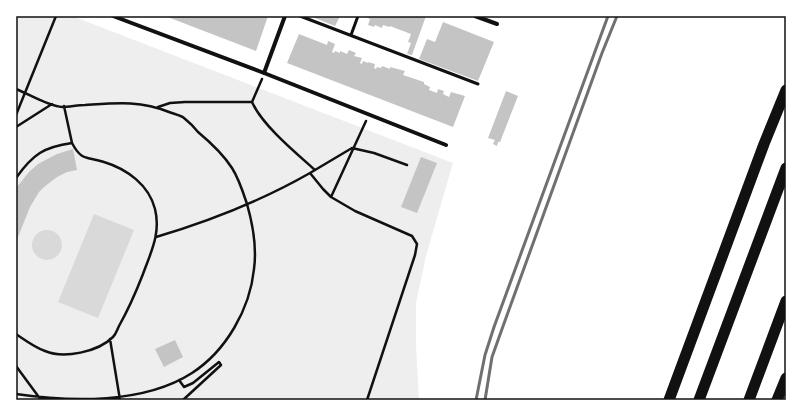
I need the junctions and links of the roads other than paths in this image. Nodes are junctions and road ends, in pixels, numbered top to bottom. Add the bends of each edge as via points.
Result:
1 (113, 16) edge
2 (285, 16) edge
3 (300, 16) edge
4 (358, 16) edge
5 (476, 16) edge
6 (498, 24) dead end
7 (351, 36) junction
8 (264, 73) junction
9 (478, 84) dead end
10 (786, 90) edge
11 (446, 145) dead end
12 (786, 168) edge
13 (786, 301) edge
14 (786, 378) edge
15 (669, 400) edge
16 (699, 400) edge
17 (749, 400) edge
18 (777, 400) edge

1 - 8 street
2 - 8 street
3 - 7 lane
4 - 7 lane
5 - 6 street
7 - 9 lane
8 - 11 street
10 - 15 highway
12 - 16 highway
13 - 17 highway
14 - 18 highway

